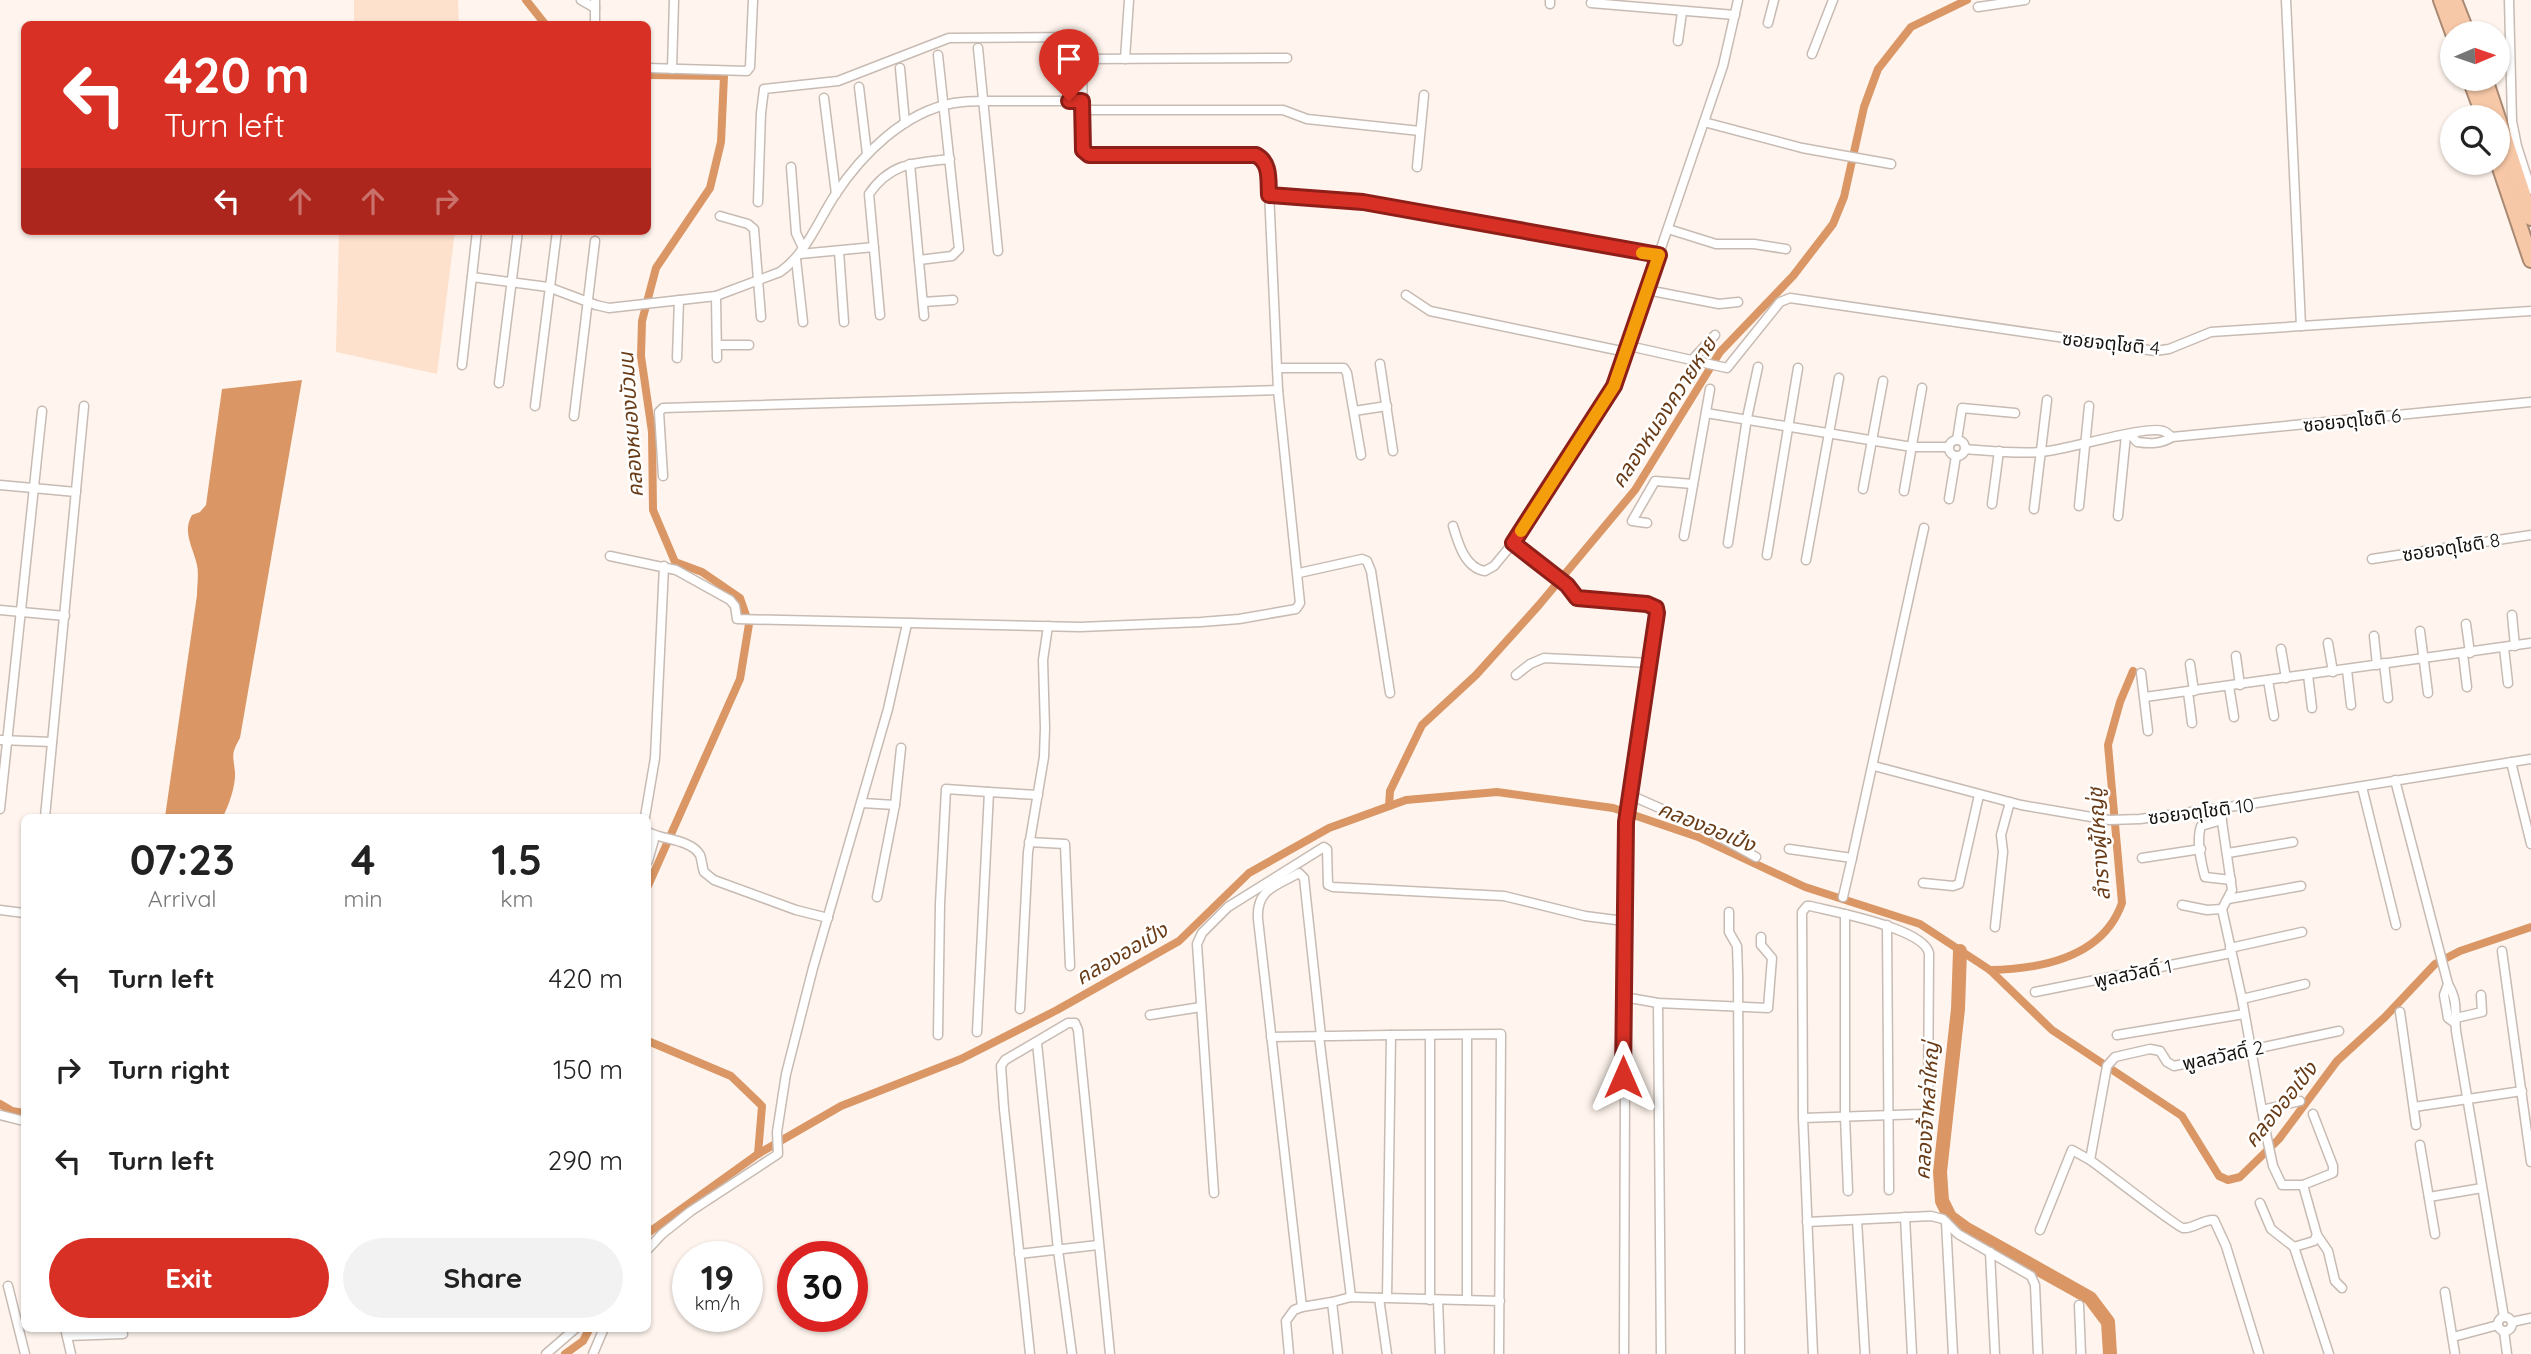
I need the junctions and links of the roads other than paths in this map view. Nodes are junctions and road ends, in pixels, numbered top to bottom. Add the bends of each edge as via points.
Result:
1 (581, 0) edge
2 (674, 0) edge
3 (753, 0) edge
4 (1129, 0) edge
5 (1738, 0) edge
6 (1774, 0) edge
7 (1832, 0) edge
8 (2025, 0) edge
9 (2286, 0) edge
10 (2441, 0) edge
11 (2454, 0) edge
12 (2509, 0) edge
13 (1591, 3) dead end
14 (595, 4) edge
15 (1978, 8) dead end
16 (1682, 12) junction
17 (1735, 15) junction
18 (2449, 21) edge
19 (2462, 21) edge
20 (1768, 23) dead end
21 (1678, 41) dead end
22 (978, 48) dead end
23 (1812, 54) dead end
24 (938, 55) dead end
25 (1125, 58) junction
26 (1287, 58) dead end
27 (1082, 59) junction
28 (651, 68) edge
29 (900, 68) dead end
30 (672, 69) junction
31 (859, 87) dead end
32 (2489, 91) edge
33 (1424, 95) dead end
34 (824, 98) dead end
35 (983, 100) junction
36 (944, 105) junction
37 (1082, 105) junction
38 (1704, 122) junction
39 (905, 123) junction
40 (1420, 131) junction
41 (867, 154) junction
42 (950, 159) junction
43 (910, 163) junction
44 (1891, 164) dead end
45 (791, 167) dead end
46 (1417, 167) dead end
47 (2502, 175) edge
48 (2531, 190) edge
49 (836, 194) junction
50 (1269, 195) junction
51 (758, 202) dead end
52 (720, 216) dead end
53 (2531, 218) edge
54 (1668, 229) junction
55 (477, 235) edge
56 (518, 235) edge
57 (556, 235) edge
58 (595, 240) dead end
59 (874, 247) junction
60 (1786, 250) dead end
61 (839, 251) junction
62 (998, 251) dead end
63 (800, 253) junction
64 (1659, 255) junction
65 (919, 260) junction
66 (2531, 260) edge
67 (472, 277) junction
68 (757, 280) junction
69 (512, 281) junction
70 (548, 287) junction
71 (1647, 290) junction
72 (1406, 295) dead end
73 (716, 296) junction
74 (679, 300) junction
75 (953, 300) dead end
76 (588, 302) junction
77 (923, 302) junction
78 (1738, 302) dead end
79 (2531, 312) edge
80 (880, 315) dead end
81 (924, 316) dead end
82 (761, 317) dead end
83 (803, 322) dead end
84 (844, 322) dead end
85 (2301, 326) junction
86 (1715, 335) dead end
87 (717, 345) junction
88 (749, 345) dead end
89 (1628, 349) junction
90 (677, 358) dead end
91 (717, 358) dead end
92 (1691, 360) junction
93 (1380, 364) dead end
94 (462, 365) dead end
95 (1277, 368) junction
96 (1758, 368) dead end
97 (1798, 368) dead end
98 (1839, 377) dead end
99 (1883, 381) dead end
100 (499, 383) dead end
101 (1922, 388) dead end
102 (1710, 389) dead end
103 (1278, 390) junction
104 (2047, 400) dead end
105 (2531, 402) edge
106 (84, 406) dead end
107 (535, 406) dead end
108 (1387, 406) junction
109 (2089, 406) dead end
110 (42, 411) dead end
111 (1354, 411) junction
112 (1706, 413) junction
113 (2015, 414) dead end
114 (574, 416) dead end
115 (1747, 418) junction
116 (1789, 425) junction
117 (1829, 433) junction
118 (2128, 435) junction
119 (1957, 440) junction
120 (1873, 441) junction
121 (2085, 445) junction
122 (1912, 447) junction
123 (1949, 447) junction
124 (1965, 449) junction
125 (1394, 451) dead end
126 (1999, 451) junction
127 (2040, 452) junction
128 (1361, 455) dead end
129 (1956, 456) junction
130 (663, 476) dead end
131 (1693, 484) junction
132 (0, 485) edge
133 (34, 487) junction
134 (1863, 489) dead end
135 (1904, 491) dead end
136 (76, 492) junction
137 (1949, 499) dead end
138 (1992, 504) dead end
139 (2079, 506) dead end
140 (2035, 509) dead end
141 (2118, 516) dead end
142 (1647, 523) dead end
143 (1453, 526) dead end
144 (1924, 528) dead end
145 (2531, 535) edge
146 (1684, 536) dead end
147 (1513, 543) junction
148 (1728, 543) dead end
149 (1768, 555) dead end
150 (610, 556) dead end
151 (2372, 558) dead end
152 (1806, 560) dead end
153 (664, 566) junction
154 (1299, 573) junction
155 (0, 610) edge
156 (21, 612) junction
157 (2512, 615) dead end
158 (65, 616) junction
159 (907, 624) junction
160 (2466, 624) dead end
161 (1048, 626) junction
162 (2420, 631) dead end
163 (2374, 636) dead end
164 (2328, 643) dead end
165 (2531, 643) edge
166 (2515, 646) junction
167 (2504, 648) junction
168 (2281, 649) dead end
169 (2466, 653) junction
170 (2236, 656) dead end
171 (2423, 659) junction
172 (1651, 663) junction
173 (2190, 663) dead end
174 (2381, 664) junction
175 (2347, 670) junction
176 (2333, 671) junction
177 (2141, 673) dead end
178 (1516, 675) dead end
179 (2308, 675) junction
180 (2286, 678) junction
181 (2267, 680) junction
182 (2508, 682) dead end
183 (2240, 685) junction
184 (2229, 686) junction
185 (2467, 687) dead end
186 (2191, 691) junction
187 (1390, 693) dead end
188 (2428, 693) dead end
189 (2145, 697) junction
190 (2388, 698) dead end
191 (2351, 705) dead end
192 (2312, 708) dead end
193 (2274, 716) dead end
194 (2234, 717) dead end
195 (2192, 723) dead end
196 (2148, 731) dead end
197 (4, 741) edge
198 (52, 742) junction
199 (901, 748) dead end
200 (2531, 759) edge
201 (2511, 762) junction
202 (1874, 766) junction
203 (2395, 780) junction
204 (2362, 787) junction
205 (989, 792) junction
206 (1038, 794) junction
207 (1979, 795) junction
208 (1629, 797) junction
209 (2010, 802) junction
210 (862, 803) junction
211 (895, 805) junction
212 (0, 808) edge
213 (2220, 808) junction
214 (45, 814) edge
215 (646, 814) edge
216 (2222, 820) junction
217 (655, 835) edge
218 (1029, 842) junction
219 (2293, 842) dead end
220 (2531, 844) edge
221 (1789, 849) dead end
222 (2201, 849) junction
223 (2228, 853) junction
224 (1756, 857) dead end
225 (1852, 858) junction
226 (2142, 858) dead end
227 (2231, 880) junction
228 (1923, 883) dead end
229 (2301, 886) dead end
230 (877, 897) dead end
231 (1843, 897) dead end
232 (2228, 899) junction
233 (2182, 905) dead end
234 (2222, 909) junction
235 (0, 910) edge
236 (1729, 912) dead end
237 (21, 913) edge
238 (1845, 914) junction
239 (828, 918) junction
240 (1624, 922) junction
241 (1887, 925) junction
242 (2396, 925) dead end
243 (1995, 927) dead end
244 (2302, 932) dead end
245 (1761, 937) dead end
246 (2231, 950) junction
247 (2502, 951) dead end
248 (1070, 966) dead end
249 (2305, 984) dead end
250 (2035, 992) dead end
251 (2481, 995) dead end
252 (1624, 997) junction
253 (2242, 999) junction
254 (1658, 1003) junction
255 (1201, 1007) junction
256 (1737, 1007) junction
257 (1020, 1009) dead end
258 (2400, 1012) dead end
259 (2244, 1014) junction
260 (1150, 1015) dead end
261 (2456, 1020) junction
262 (2339, 1031) dead end
263 (977, 1032) dead end
264 (937, 1035) dead end
265 (1391, 1035) junction
266 (1430, 1035) junction
267 (1467, 1035) junction
268 (2117, 1035) dead end
269 (1320, 1036) junction
270 (1271, 1037) junction
271 (1037, 1043) junction
272 (2250, 1049) junction
273 (2522, 1091) junction
274 (2468, 1099) junction
275 (2300, 1101) dead end
276 (2414, 1107) junction
277 (2262, 1110) junction
278 (2313, 1114) dead end
279 (0, 1115) edge
280 (1887, 1115) junction
281 (1845, 1117) junction
282 (1803, 1118) junction
283 (21, 1120) edge
284 (2416, 1125) dead end
285 (2420, 1145) dead end
286 (2090, 1160) junction
287 (2531, 1162) edge
288 (2303, 1185) junction
289 (2482, 1188) junction
290 (1889, 1190) dead end
291 (1848, 1191) dead end
292 (1214, 1193) dead end
293 (2429, 1197) junction
294 (2260, 1203) dead end
295 (1905, 1217) junction
296 (1857, 1220) junction
297 (1807, 1222) junction
298 (1946, 1222) junction
299 (2040, 1230) dead end
300 (2435, 1234) dead end
301 (2317, 1235) junction
302 (1098, 1245) junction
303 (651, 1246) edge
304 (2294, 1247) junction
305 (1058, 1250) junction
306 (1990, 1252) junction
307 (1019, 1254) junction
308 (8, 1286) dead end
309 (2342, 1288) dead end
310 (2445, 1292) dead end
311 (1350, 1297) junction
312 (1383, 1298) junction
313 (1434, 1300) junction
314 (1467, 1300) junction
315 (1500, 1301) junction
316 (1332, 1302) junction
317 (2079, 1305) dead end
318 (1302, 1307) junction
319 (2504, 1317) junction
320 (2531, 1318) edge
321 (2512, 1322) junction
322 (2501, 1328) junction
323 (66, 1332) edge
324 (571, 1332) edge
325 (602, 1332) edge
326 (123, 1334) dead end
327 (2453, 1337) junction
328 (25, 1354) edge
329 (71, 1354) edge
330 (546, 1354) edge
331 (593, 1354) edge
332 (1030, 1354) edge
333 (1072, 1354) edge
334 (1110, 1354) edge
335 (1289, 1354) edge
336 (1338, 1354) edge
337 (1387, 1354) edge
338 (1440, 1354) edge
339 (1499, 1354) edge
340 (1624, 1354) edge
341 (1661, 1354) edge
342 (1740, 1354) edge
343 (1813, 1354) edge
344 (1865, 1354) edge
345 (1912, 1354) edge
346 (1953, 1354) edge
347 (1995, 1354) edge
348 (2038, 1354) edge
349 (2081, 1354) edge
350 (2259, 1354) edge
351 (2329, 1354) edge
352 (2455, 1354) edge
353 (2507, 1354) edge

1 - 14 street
2 - 30 street
3 - 30 street via 750,70
4 - 25 street
5 - 17 street
6 - 20 street
7 - 23 street
8 - 15 street
9 - 85 street
10 - 18 highway
11 - 19 highway
12 - 48 street via 2512,121
13 - 16 street
16 - 17 street
16 - 21 street
17 - 38 street
22 - 35 street
24 - 36 street
25 - 26 street
25 - 27 street
27 - 37 street
27 - 51 street via 1081,40 1074,36 949,38 838,81 764,89
28 - 30 street
29 - 39 street
31 - 41 street
32 - 53 highway
33 - 40 street
34 - 49 street
35 - 36 street
35 - 37 street
35 - 62 street
36 - 39 street
36 - 42 street
37 - 40 street via 1283,110 1307,119
37 - 50 street via 1083,150 1087,154 1256,155 1268,169
38 - 44 street via 1802,148
38 - 54 street
39 - 41 street
40 - 46 street
41 - 49 street
42 - 43 street
42 - 65 street via 958,252
43 - 59 street via 887,173 869,194
43 - 65 street
45 - 63 street
47 - 66 highway
49 - 63 street
50 - 64 street via 1363,202
50 - 95 street
52 - 68 street via 754,229
54 - 60 street via 1716,244
54 - 64 street
55 - 67 street
56 - 69 street
57 - 70 street
58 - 76 street
59 - 61 street
59 - 80 street
61 - 63 street
61 - 84 street
63 - 68 street via 780,272
63 - 83 street
64 - 71 street
65 - 77 street
67 - 69 street
67 - 94 street
68 - 73 street
68 - 82 street
69 - 70 street
69 - 100 street
70 - 76 street
70 - 107 street
71 - 78 street via 1719,304
71 - 89 street
72 - 89 street via 1430,311
73 - 74 street
73 - 87 street
74 - 76 street via 609,308
74 - 90 street
75 - 77 street
76 - 114 street
77 - 81 street
79 - 85 street, ซอยจตุโชติ 4
85 - 92 street, ซอยจตุโชติ 4 via 2211,332 2155,351 1790,298 1780,302 1727,368
86 - 92 street
87 - 88 street
87 - 91 street
89 - 92 street
89 - 147 street via 1609,394
93 - 108 street
95 - 103 street
95 - 111 street via 1344,369
96 - 115 street
97 - 116 street
98 - 117 street
99 - 120 street
101 - 122 street
102 - 112 street
103 - 130 street via 663,408 659,412
103 - 154 street
104 - 127 street
105 - 118 street, ซอยจตุโชติ 6 via 2172,437 2163,431 2137,430
106 - 136 street
108 - 111 street
108 - 125 street
109 - 121 street
110 - 133 street
111 - 128 street
112 - 115 street
112 - 131 street
113 - 119 street via 1962,408
115 - 116 street
115 - 148 street
116 - 117 street
116 - 149 street
117 - 120 street
117 - 152 street
118 - 121 street, ซอยจตุโชติ 6
118 - 141 street
119 - 123 street
119 - 124 street
120 - 122 street
120 - 134 street
121 - 127 street, ซอยจตุโชติ 6
121 - 139 street
122 - 123 street
122 - 135 street
123 - 129 street
124 - 126 street, ซอยจตุโชติ 6
124 - 129 street
126 - 127 street, ซอยจตุโชติ 6
126 - 138 street
127 - 140 street
129 - 137 street
131 - 142 street via 1655,481 1632,521
131 - 146 street
132 - 133 street
133 - 136 street
133 - 156 street
136 - 158 street
143 - 147 street via 1465,556 1479,570 1494,566
144 - 202 street
145 - 151 street, ซอยจตุโชติ 8
147 - 172 street via 1577,598 1656,608
150 - 153 street
153 - 159 street via 730,600 737,619
153 - 215 street via 655,758
154 - 161 street via 1300,603 1287,613 1201,622
154 - 187 street via 1367,561
155 - 156 street
156 - 158 street
156 - 197 street
157 - 166 street
158 - 198 street
159 - 161 street
159 - 210 street
160 - 169 street
161 - 206 street via 1043,660 1044,757
162 - 171 street
163 - 174 street
164 - 176 street
165 - 166 street
166 - 167 street
167 - 169 street
167 - 182 street
168 - 180 street
169 - 171 street
169 - 185 street
170 - 183 street
171 - 174 street
171 - 188 street
172 - 178 street via 1544,658
172 - 208 street
173 - 186 street
174 - 175 street
174 - 190 street
175 - 176 street
175 - 191 street
176 - 179 street
177 - 189 street
179 - 180 street
179 - 192 street
180 - 181 street
181 - 183 street
181 - 193 street
183 - 184 street
184 - 186 street
184 - 194 street
186 - 189 street
186 - 195 street
189 - 196 street
197 - 198 street
197 - 212 street
198 - 214 street
199 - 211 street
200 - 201 street, ซอยจตุโชติ 10
201 - 203 street, ซอยจตุโชติ 10
201 - 220 street
202 - 207 street, ซอยจตุโชติ 10
202 - 225 street
203 - 204 street, ซอยจตุโชติ 10
203 - 261 street via 2455,996
204 - 213 street, ซอยจตุโชติ 10
204 - 242 street
205 - 206 street
205 - 263 street
205 - 264 street via 946,789
206 - 218 street
207 - 209 street, ซอยจตุโชติ 10
207 - 228 street via 1959,884
208 - 224 street via 1698,825
208 - 240 street
209 - 213 street, ซอยจตุโชติ 10 via 2116,820
209 - 243 street via 2001,835
210 - 211 street
210 - 239 street
211 - 230 street
213 - 216 street
216 - 222 street via 2201,825
216 - 223 street
217 - 239 street via 697,851 704,872 713,880
218 - 248 street via 1065,844
218 - 257 street
219 - 223 street
221 - 225 street
222 - 226 street
222 - 227 street via 2205,877
223 - 227 street
225 - 231 street
227 - 232 street
229 - 232 street
232 - 234 street
233 - 234 street
234 - 246 street
235 - 237 street
236 - 256 street via 1729,932 1737,946
238 - 241 street
238 - 281 street
238 - 282 street via 1810,906 1802,912
239 - 303 street via 786,1074 776,1157 691,1211
240 - 252 street
240 - 255 street via 1504,896 1333,887 1328,885 1324,847 1228,906 1202,933 1197,944
241 - 280 street
241 - 280 street via 1928,950 1929,1023 1928,1109 1923,1114
244 - 246 street, พูลสวัสดิ์ 1
245 - 256 street via 1761,945 1772,958 1769,1007
246 - 250 street, พูลสวัสดิ์ 1
246 - 253 street
247 - 273 street
249 - 253 street
251 - 261 street via 2482,1012
252 - 254 street
252 - 340 street
253 - 259 street
254 - 256 street
254 - 341 street
255 - 260 street
255 - 292 street
256 - 342 street
258 - 276 street
259 - 268 street
259 - 272 street
261 - 274 street
262 - 272 street, พูลสวัสดิ์ 2
265 - 266 street
265 - 269 street
265 - 312 street
266 - 267 street
266 - 313 street
267 - 314 street
267 - 315 street via 1501,1034
269 - 270 street
269 - 270 street via 1304,878 1299,873 1267,891 1257,906
269 - 311 street
270 - 318 street
271 - 302 street via 1076,1023
271 - 305 street
271 - 307 street via 1002,1066
272 - 277 street
272 - 286 street, พูลสวัสดิ์ 2 via 2174,1066 2156,1049 2115,1057 2107,1066
273 - 274 street
273 - 287 street
274 - 276 street
274 - 289 street
275 - 277 street
276 - 284 street
277 - 288 street via 2273,1166 2282,1185
278 - 288 street via 2333,1171
279 - 283 street
280 - 281 street
280 - 290 street
281 - 282 street
281 - 291 street
282 - 297 street
285 - 293 street
286 - 299 street via 2072,1150
286 - 350 street via 2178,1226 2188,1228 2214,1220
288 - 301 street
289 - 293 street
289 - 319 street
293 - 300 street
294 - 304 street via 2270,1229
295 - 296 street
295 - 298 street via 1937,1216
295 - 345 street
296 - 297 street
296 - 344 street
297 - 343 street
298 - 306 street
298 - 346 street
301 - 304 street via 2314,1241
301 - 309 street
302 - 305 street
302 - 334 street
304 - 351 street
305 - 307 street
305 - 333 street
306 - 347 street
306 - 348 street via 2033,1280
307 - 332 street
308 - 328 street
310 - 327 street
311 - 312 street
311 - 316 street
312 - 313 street
312 - 337 street
313 - 314 street
313 - 338 street
314 - 315 street
315 - 339 street
316 - 318 street
316 - 336 street
317 - 349 street
318 - 335 street via 1286,1321
319 - 321 street
319 - 322 street via 2499,1320
320 - 321 street
321 - 322 street via 2511,1328
322 - 327 street
322 - 353 street
323 - 326 street
323 - 329 street
324 - 330 street
325 - 331 street
327 - 352 street

